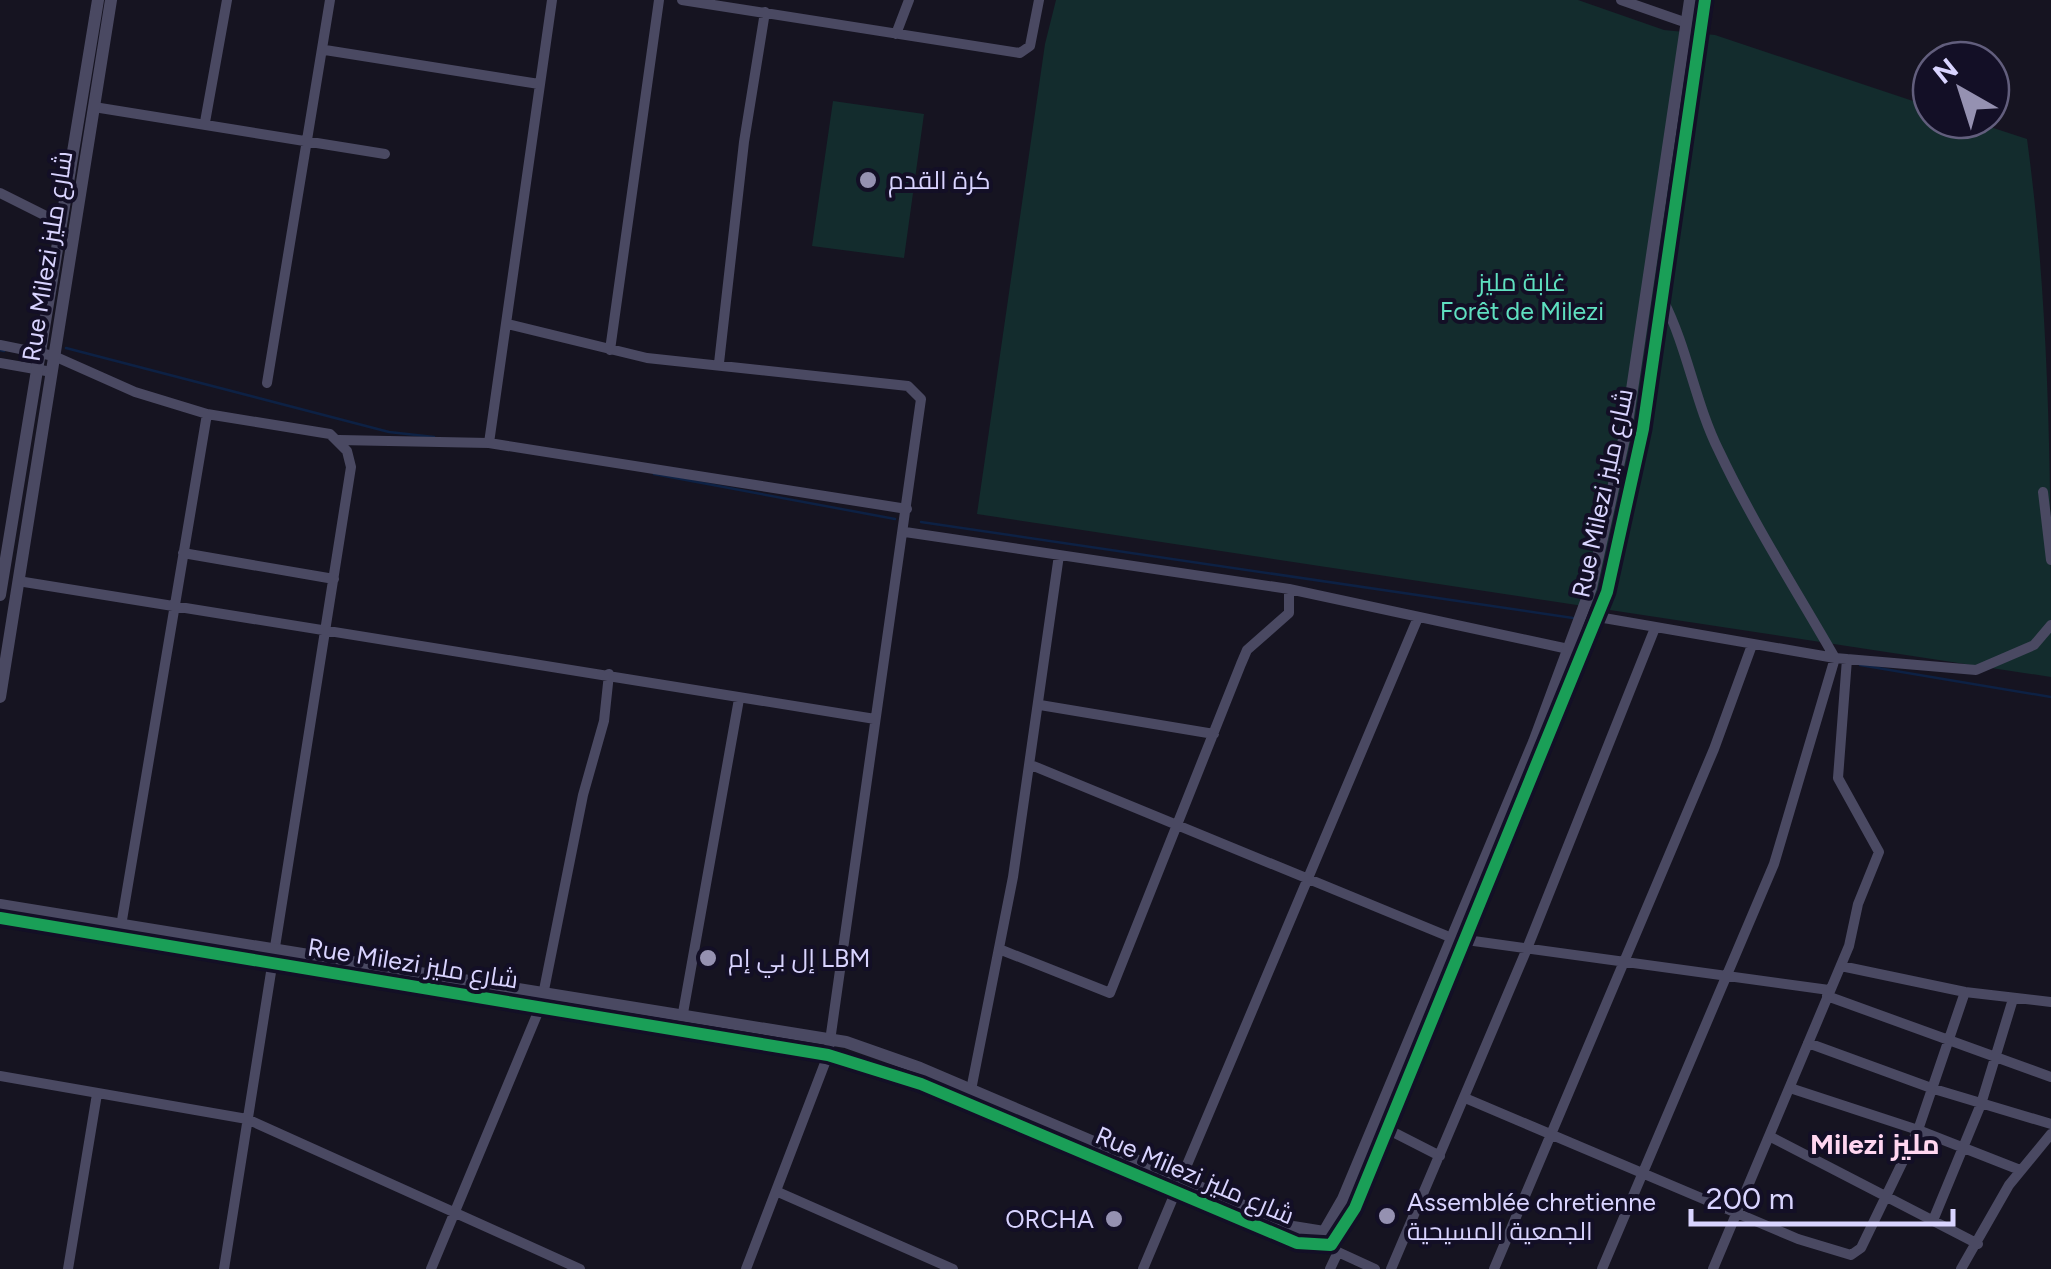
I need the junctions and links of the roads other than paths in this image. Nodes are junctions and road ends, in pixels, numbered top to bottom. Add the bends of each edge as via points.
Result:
1 (98, 0) edge
2 (111, 0) edge
3 (227, 0) edge
4 (330, 0) edge
5 (552, 0) edge
6 (659, 0) edge
7 (682, 0) edge
8 (909, 0) edge
9 (1038, 0) edge
10 (1621, 0) edge
11 (1690, 0) edge
12 (1705, 0) edge
13 (718, 2) edge
14 (765, 12) junction
15 (1687, 23) junction
16 (896, 34) junction
17 (324, 50) junction
18 (539, 84) junction
19 (94, 107) junction
20 (205, 122) junction
21 (308, 140) junction
22 (384, 154) dead end
23 (0, 194) edge
24 (62, 224) junction
25 (1662, 299) junction
26 (508, 324) junction
27 (0, 345) edge
28 (610, 350) junction
29 (39, 353) junction
30 (54, 356) junction
31 (0, 363) edge
32 (720, 363) junction
33 (36, 370) junction
34 (52, 372) junction
35 (267, 383) dead end
36 (207, 414) junction
37 (340, 440) junction
38 (489, 443) junction
39 (2043, 492) dead end
40 (907, 509) junction
41 (904, 532) junction
42 (184, 553) junction
43 (1059, 555) junction
44 (2051, 560) edge
45 (334, 580) junction
46 (18, 581) junction
47 (1289, 589) junction
48 (0, 595) edge
49 (174, 605) junction
50 (1598, 617) junction
51 (1417, 620) junction
52 (2051, 625) edge
53 (1655, 628) junction
54 (326, 631) junction
55 (1752, 645) junction
56 (1578, 651) junction
57 (1841, 659) junction
58 (609, 674) junction
59 (0, 697) edge
60 (739, 699) junction
61 (1040, 705) junction
62 (874, 719) junction
63 (1214, 734) junction
64 (1030, 764) junction
65 (1178, 824) junction
66 (1306, 880) junction
67 (0, 905) edge
68 (0, 918) edge
69 (121, 926) junction
70 (1459, 940) junction
71 (1000, 949) junction
72 (1526, 950) junction
73 (272, 957) junction
74 (1624, 964) junction
75 (1842, 966) junction
76 (1726, 978) junction
77 (1965, 992) junction
78 (1828, 993) junction
79 (543, 999) junction
80 (2013, 999) junction
81 (2051, 1002) edge
82 (683, 1013) junction
83 (827, 1038) junction
84 (1950, 1042) junction
85 (1808, 1044) junction
86 (828, 1055) junction
87 (1996, 1058) junction
88 (0, 1076) edge
89 (2051, 1077) edge
90 (1790, 1088) junction
91 (1934, 1089) junction
92 (972, 1090) junction
93 (97, 1094) junction
94 (1465, 1098) junction
95 (1981, 1104) junction
96 (247, 1119) junction
97 (2051, 1124) edge
98 (1388, 1129) junction
99 (1918, 1130) junction
100 (2051, 1134) edge
101 (1553, 1135) junction
102 (1770, 1136) junction
103 (1964, 1147) junction
104 (1440, 1156) junction
105 (2020, 1170) junction
106 (1644, 1172) junction
107 (1180, 1185) junction
108 (778, 1192) junction
109 (1888, 1194) junction
110 (454, 1212) junction
111 (1737, 1212) junction
112 (1934, 1218) junction
113 (1324, 1232) junction
114 (1978, 1244) junction
115 (1334, 1249) junction
116 (68, 1269) edge
117 (224, 1269) edge
118 (431, 1269) edge
119 (580, 1269) edge
120 (746, 1269) edge
121 (954, 1269) edge
122 (1143, 1269) edge
123 (1330, 1269) edge
124 (1375, 1269) edge
125 (1391, 1269) edge
126 (1494, 1269) edge
127 (1602, 1269) edge
128 (1713, 1269) edge
129 (1961, 1269) edge

1 - 24 street, Rue Milezi شارع مليز
2 - 19 street, Rue Milezi شارع مليز
3 - 20 street
4 - 17 street
5 - 18 street
6 - 28 street
7 - 13 street
8 - 16 street
9 - 16 street via 1026,52
10 - 15 street
11 - 15 street, Rue Milezi شارع مليز
12 - 25 street, Rue Milezi شارع مليز
13 - 14 street
14 - 16 street
14 - 32 street
15 - 56 street, Rue Milezi شارع مليز via 1626,430
17 - 18 street
17 - 21 street
18 - 26 street
19 - 20 street
19 - 30 street, Rue Milezi شارع مليز
20 - 21 street
21 - 22 street
21 - 35 street
23 - 24 street
24 - 29 street, Rue Milezi شارع مليز
25 - 50 street, Rue Milezi شارع مليز via 1640,445
25 - 57 street via 1717,448 1772,554
26 - 28 street
26 - 38 street
27 - 29 street
28 - 32 street
29 - 30 street
29 - 33 street, Rue Milezi شارع مليز
30 - 34 street, Rue Milezi شارع مليز
30 - 36 street via 134,392
31 - 33 street
32 - 40 street via 916,391 921,399
33 - 34 street
33 - 48 street, Rue Milezi شارع مليز
34 - 46 street, Rue Milezi شارع مليز
36 - 37 street
36 - 42 street
37 - 38 street
37 - 45 street via 351,467
38 - 40 street
39 - 44 street
40 - 41 street
41 - 43 street
41 - 62 street
42 - 45 street
42 - 49 street
43 - 47 street
43 - 61 street
45 - 54 street
46 - 49 street
46 - 59 street, Rue Milezi شارع مليز
47 - 51 street
47 - 63 street via 1289,613 1247,650
49 - 54 street
49 - 69 street
50 - 53 street
50 - 56 street, Rue Milezi شارع مليز
51 - 56 street
51 - 66 street
52 - 57 street via 2034,645 1976,670
53 - 55 street
53 - 72 street
54 - 58 street
54 - 73 street
55 - 57 street
55 - 74 street
56 - 70 street, Rue Milezi شارع مليز
57 - 75 street via 1838,778 1879,852
57 - 76 street via 1774,864
58 - 60 street
58 - 79 street
60 - 62 street
60 - 82 street
61 - 63 street
61 - 64 street
62 - 83 street
63 - 65 street
64 - 65 street
64 - 71 street
65 - 66 street
65 - 71 street via 1110,993
66 - 70 street
66 - 107 street
67 - 69 street, Rue Milezi شارع مليز
68 - 73 street, Rue Milezi شارع مليز
69 - 73 street, Rue Milezi شارع مليز
70 - 72 street
70 - 98 street, Rue Milezi شارع مليز
70 - 113 street, Rue Milezi شارع مليز
71 - 92 street
72 - 74 street
72 - 94 street
73 - 79 street, Rue Milezi شارع مليز
73 - 96 street
74 - 76 street
74 - 101 street
75 - 77 street
75 - 78 street
76 - 78 street
76 - 106 street
77 - 80 street
77 - 84 street
78 - 84 street
78 - 85 street
79 - 82 street, Rue Milezi شارع مليز
79 - 86 street, Rue Milezi شارع مليز
79 - 110 street
80 - 81 street
80 - 87 street
82 - 83 street, Rue Milezi شارع مليز
83 - 86 street
83 - 92 street, Rue Milezi شارع مليز
84 - 87 street
84 - 91 street
85 - 90 street
85 - 91 street
86 - 107 street, Rue Milezi شارع مليز via 921,1084
86 - 108 street
87 - 89 street
87 - 95 street
88 - 93 street
90 - 99 street
90 - 102 street
91 - 95 street
91 - 99 street
92 - 107 street, Rue Milezi شارع مليز
93 - 96 street
93 - 116 street
94 - 101 street
94 - 104 street
95 - 97 street
95 - 103 street
96 - 110 street
96 - 117 street
98 - 104 street
98 - 115 street, Rue Milezi شارع مليز
99 - 103 street
99 - 109 street
100 - 105 street
101 - 106 street
101 - 126 street
102 - 109 street
102 - 111 street
103 - 105 street
103 - 112 street
104 - 125 street
105 - 114 street
106 - 111 street
106 - 127 street
107 - 113 street, Rue Milezi شارع مليز
107 - 115 street, Rue Milezi شارع مليز via 1297,1243
107 - 122 street
108 - 120 street
108 - 121 street
109 - 111 street via 1862,1248 1851,1255
109 - 112 street
110 - 118 street
110 - 119 street
111 - 128 street
112 - 114 street
113 - 115 street
114 - 129 street
115 - 123 street
115 - 124 street

